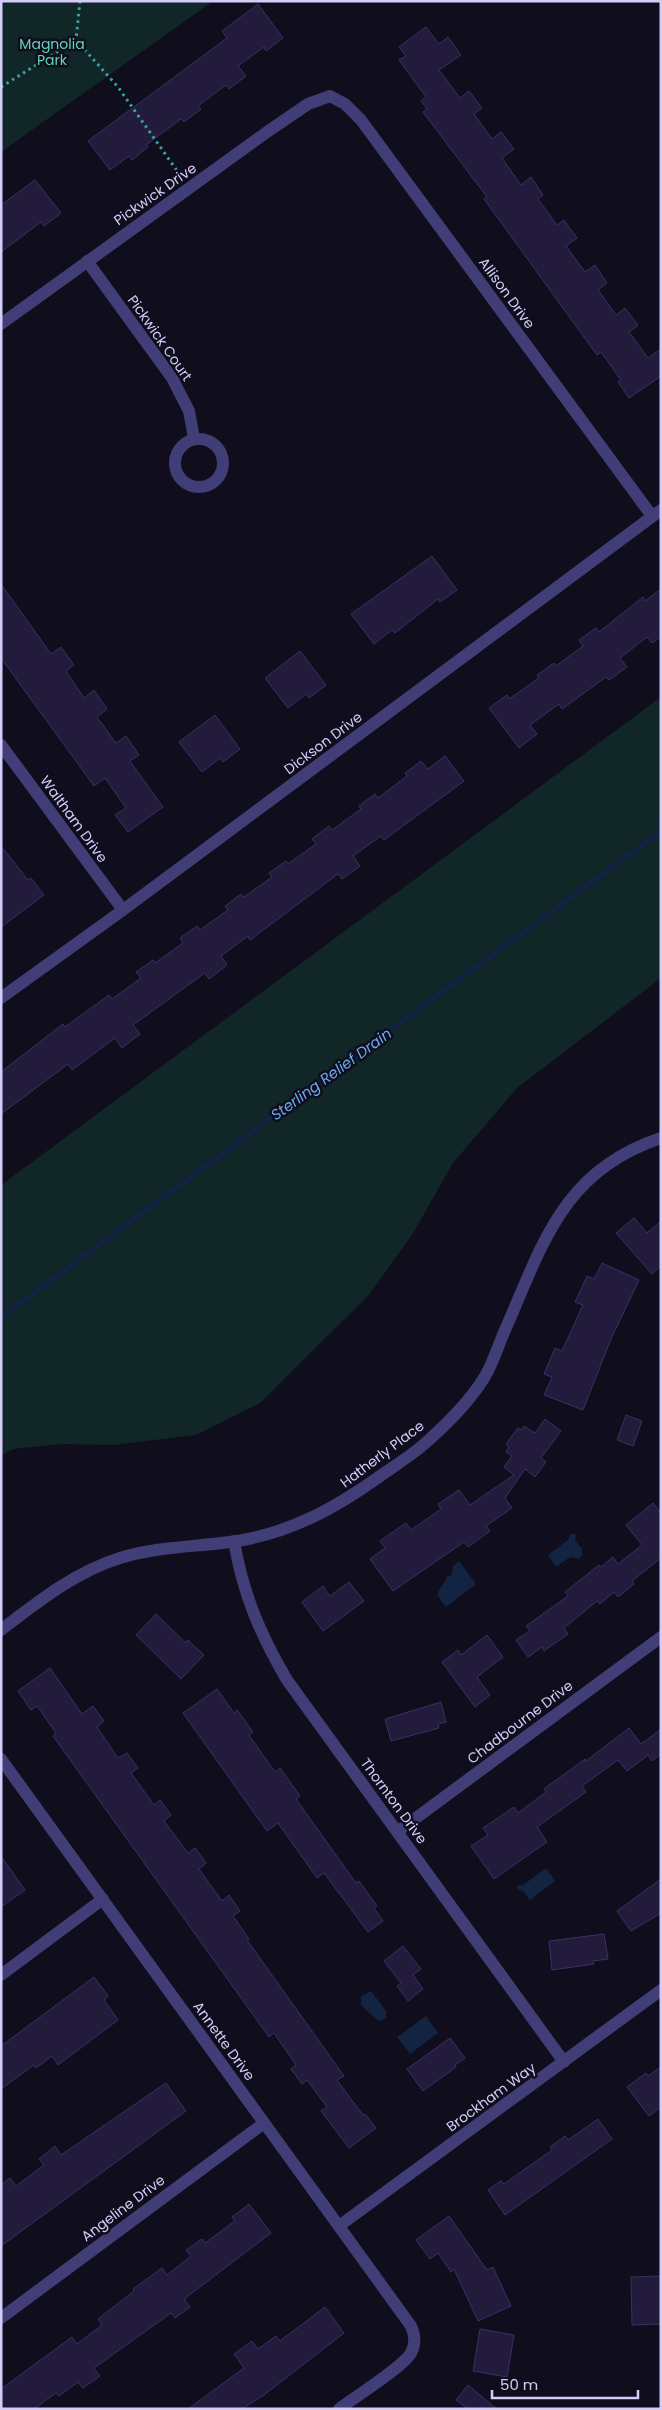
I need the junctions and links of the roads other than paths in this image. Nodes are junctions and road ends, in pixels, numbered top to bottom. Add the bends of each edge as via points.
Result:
1 (330, 96) joint
2 (87, 261) junction
3 (1, 324) edge
4 (194, 438) dead end
5 (656, 513) edge
6 (1, 744) edge
7 (123, 910) junction
8 (1, 998) edge
9 (661, 1138) edge
10 (234, 1541) junction
11 (1, 1630) edge
12 (661, 1637) edge
13 (1, 1759) edge
14 (398, 1832) junction
15 (103, 1899) junction
16 (1, 1975) edge
17 (661, 1990) edge
18 (564, 2062) junction
19 (264, 2123) junction
20 (339, 2226) junction
21 (1, 2318) edge
22 (339, 2409) edge

1 - 2 street, Pickwick Drive via 308,104
1 - 5 street, Allison Drive via 361,120
2 - 3 street, Pickwick Drive
2 - 4 street, Pickwick Court via 172,378 190,411
5 - 7 street, Dickson Drive
6 - 7 street, Waltham Drive
7 - 8 street, Dickson Drive
9 - 10 street, Hatherly Place via 615,1158 578,1189 563,1208 550,1229 484,1378 457,1413 420,1447 333,1508 280,1531
10 - 11 street, Hatherly Place via 121,1557 62,1584
10 - 14 street, Thornton Drive via 245,1595 274,1657 287,1680
12 - 14 street, Chadbourne Drive
13 - 15 street, Annette Drive
14 - 18 street, Thornton Drive
15 - 16 street
15 - 19 street, Annette Drive
17 - 18 street, Brockham Way
18 - 20 street, Brockham Way
19 - 20 street, Annette Drive
19 - 21 street, Angeline Drive
20 - 22 street, Annette Drive via 414,2334 414,2344 406,2360

